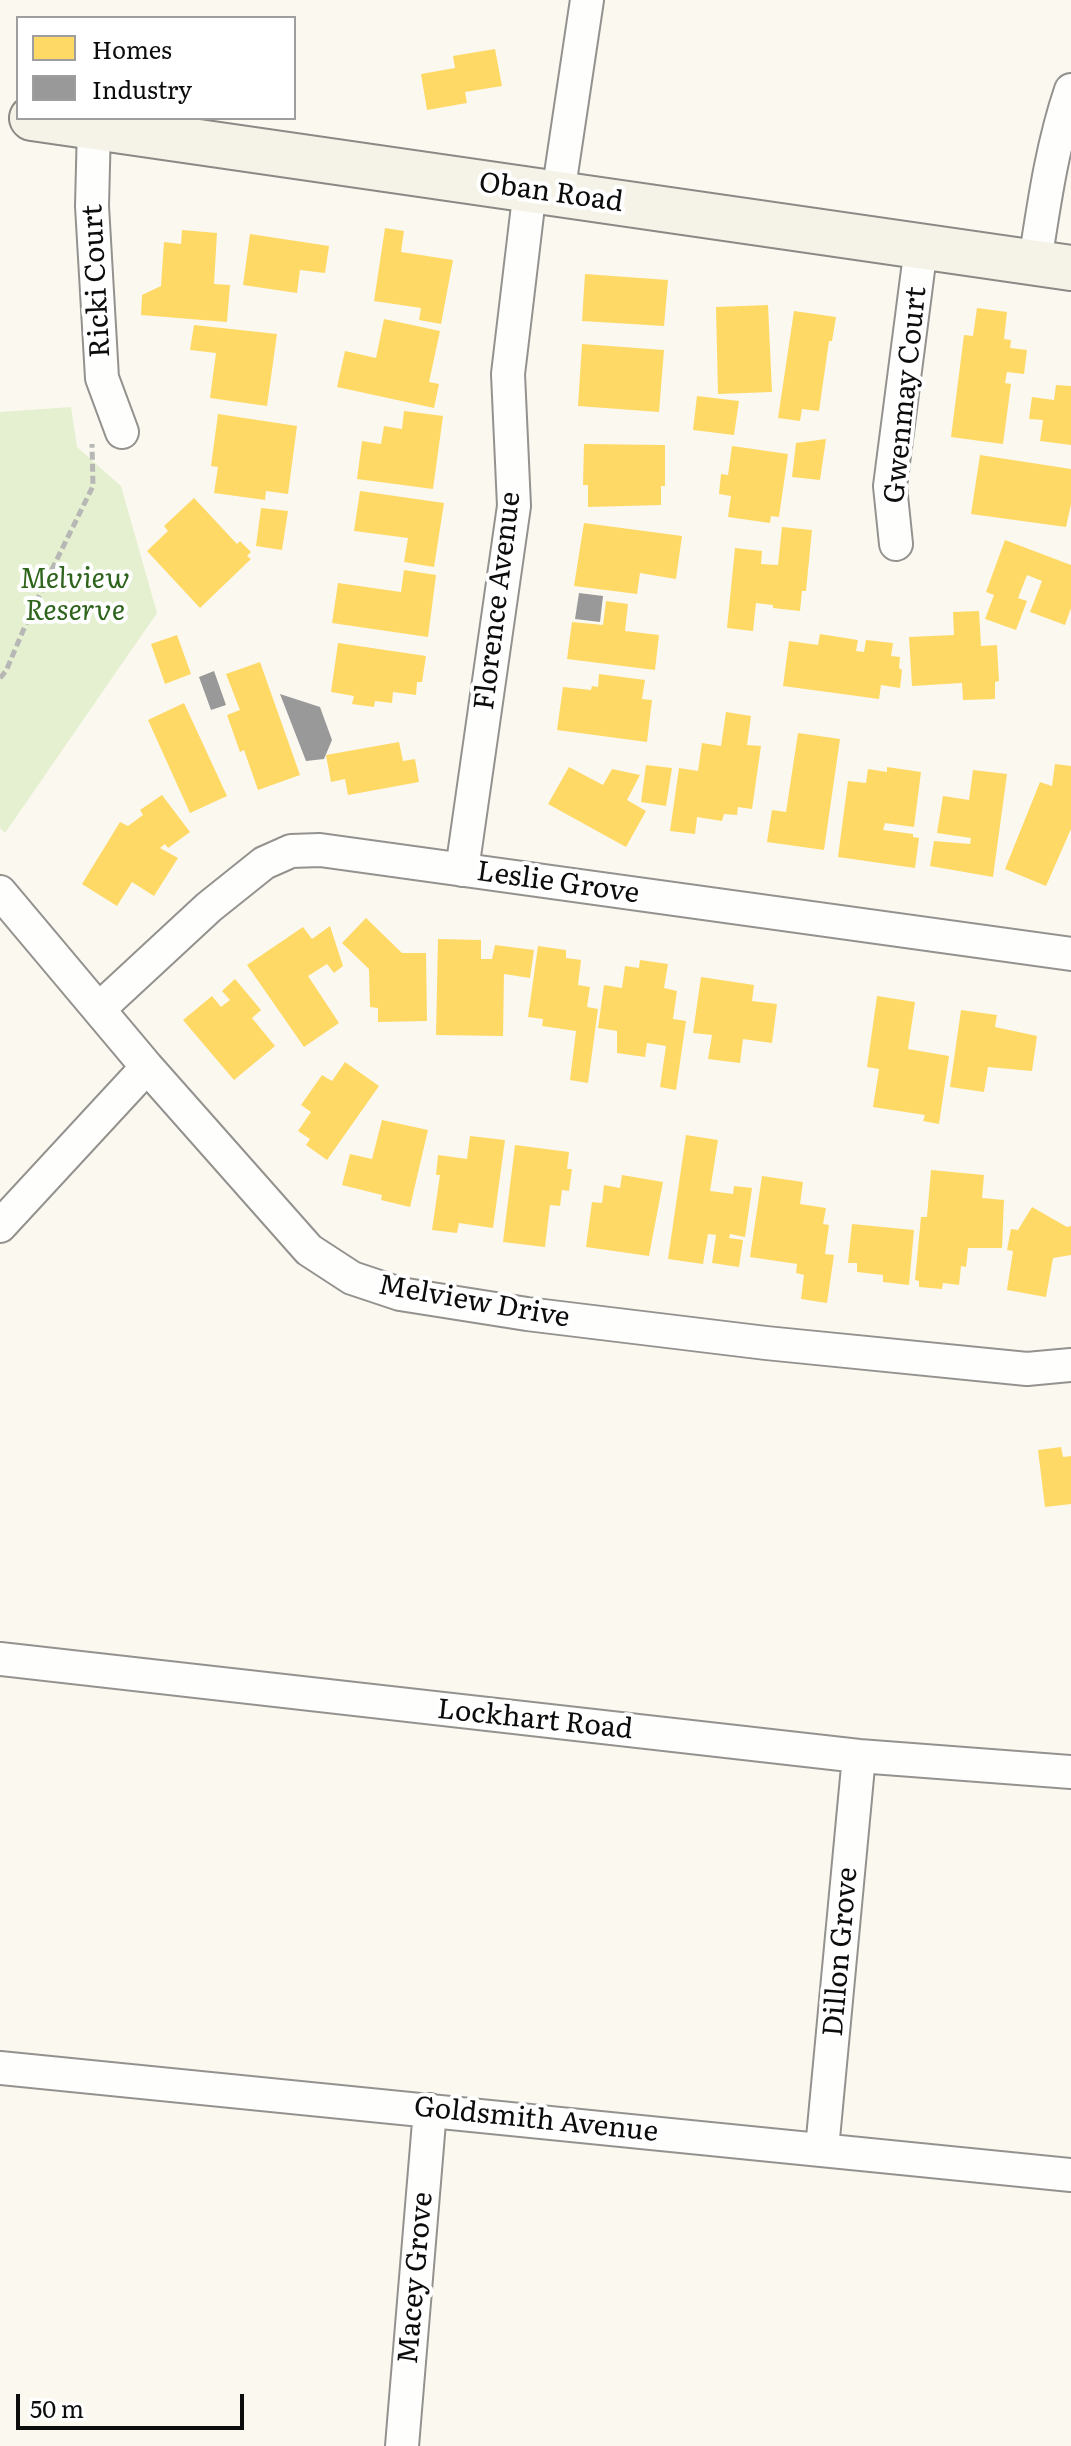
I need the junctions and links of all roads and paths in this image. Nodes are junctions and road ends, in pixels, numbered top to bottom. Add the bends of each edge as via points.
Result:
1 (587, 0) edge
2 (1071, 90) edge
3 (48, 120) edge
4 (94, 126) junction
5 (544, 191) junction
6 (921, 247) junction
7 (1053, 265) edge
8 (122, 432) joint
9 (896, 544) dead end
10 (0, 678) edge
11 (462, 870) junction
12 (0, 892) edge
13 (1071, 954) edge
14 (100, 1008) junction
15 (147, 1067) junction
16 (0, 1226) edge
17 (1071, 1365) edge
18 (0, 1659) edge
19 (859, 1756) junction
20 (1071, 1772) edge
21 (0, 2068) edge
22 (430, 2110) junction
23 (822, 2149) junction
24 (1071, 2175) edge
25 (402, 2446) edge

1 - 5 street, Florence Avenue
2 - 7 street via 1043,208
3 - 4 street, Oban Road
4 - 5 street, Oban Road
4 - 8 street, Ricki Court via 92,206 102,378
5 - 6 street, Oban Road
5 - 11 street, Florence Avenue via 508,374 514,506
6 - 7 street, Oban Road
6 - 9 street, Gwenmay Court via 890,486
8 - 10 path via 92,442 93,486
11 - 13 street, Leslie Grove
11 - 14 street, Leslie Grove via 320,850 291,851 264,863 209,907
12 - 14 street, Melview Drive
14 - 15 street, Melview Drive
15 - 16 street
15 - 17 street, Melview Drive via 309,1250 352,1278 400,1294 766,1343 1027,1369
18 - 19 street, Lockhart Road
19 - 20 street, Lockhart Road
19 - 23 street, Dillon Grove
21 - 22 street, Goldsmith Avenue
22 - 23 street, Goldsmith Avenue
22 - 25 street, Macey Grove
23 - 24 street, Goldsmith Avenue

